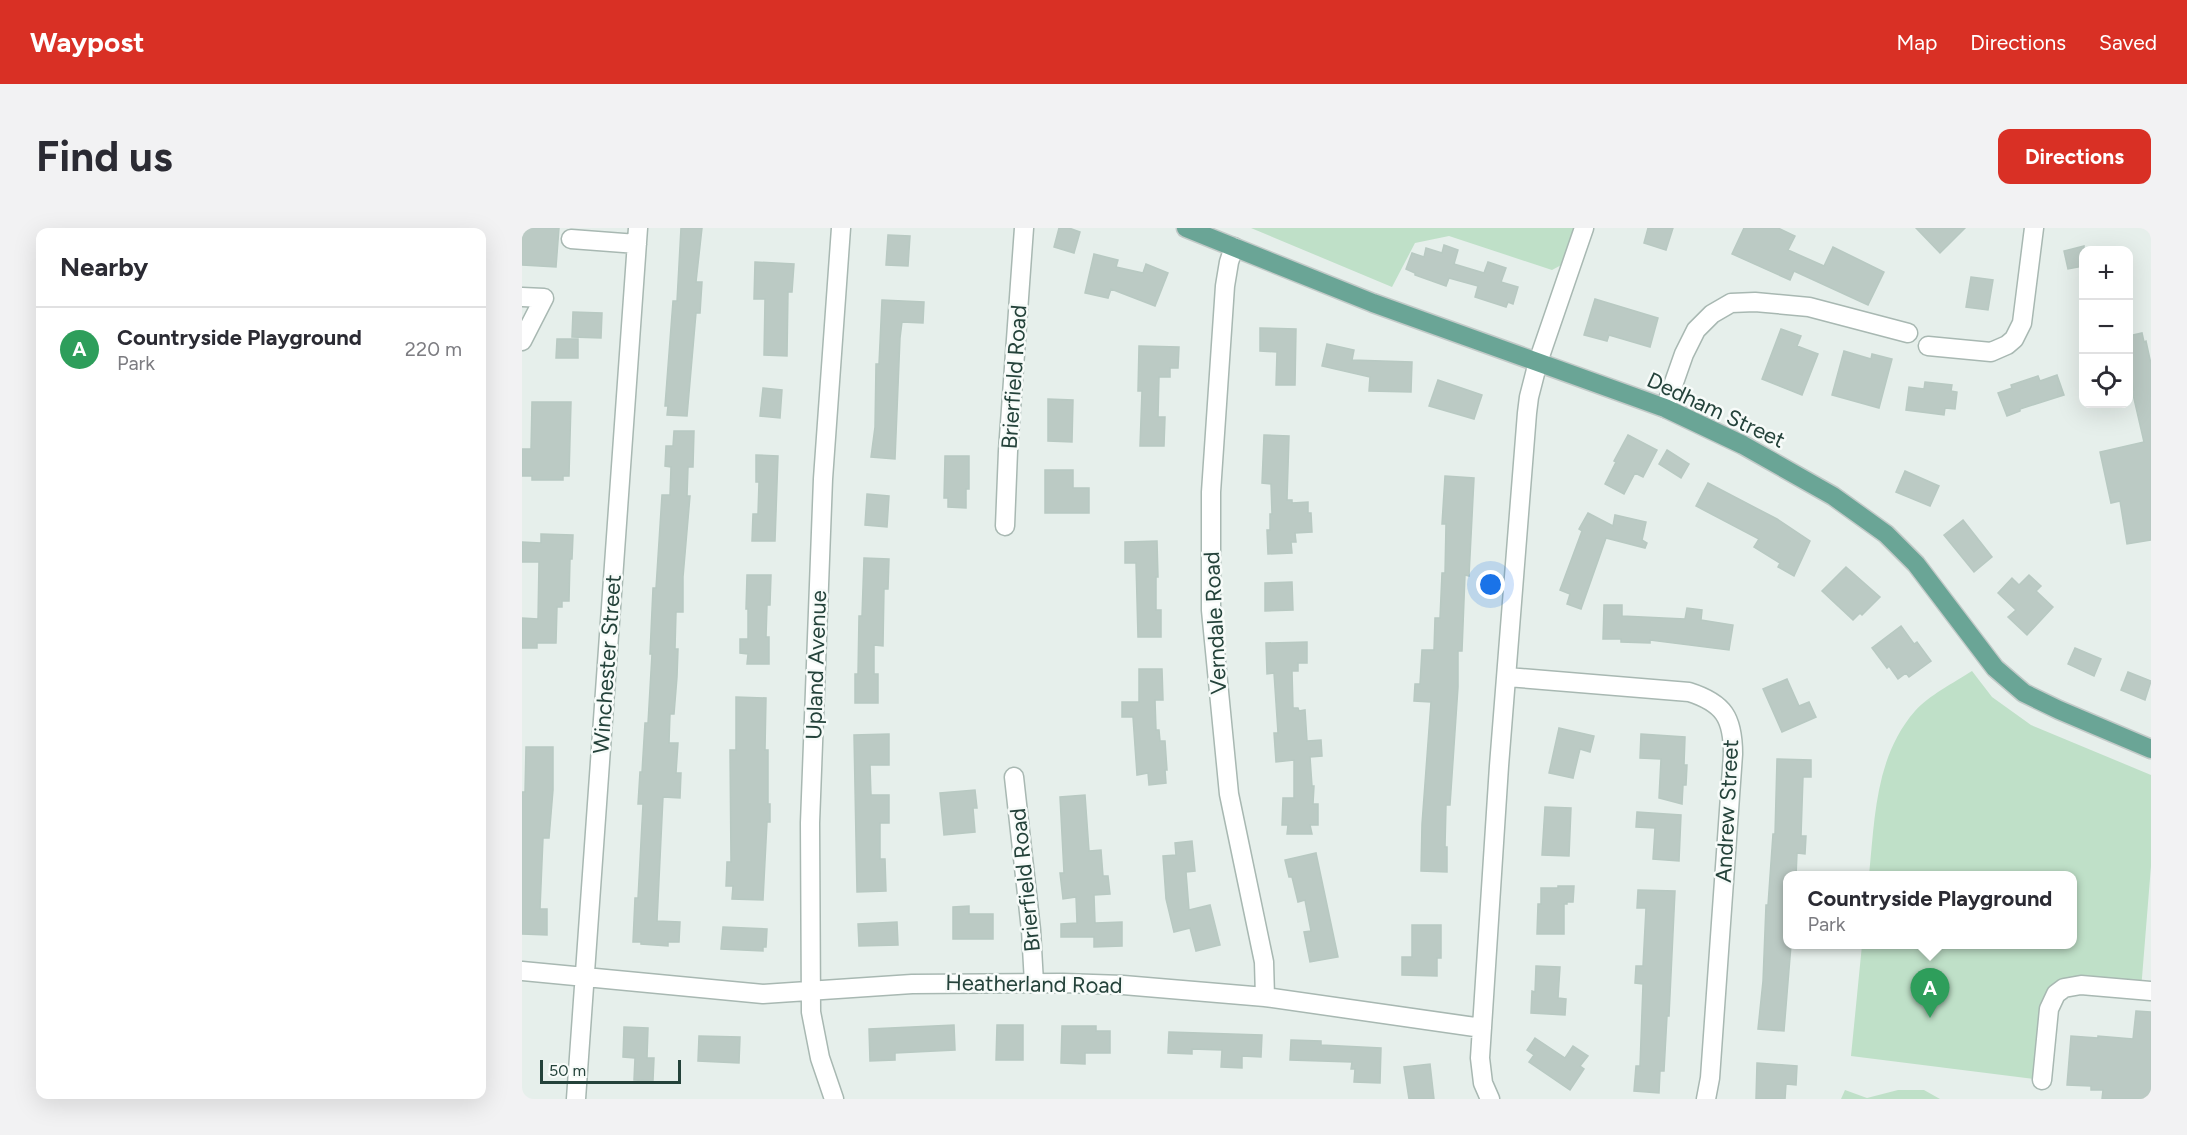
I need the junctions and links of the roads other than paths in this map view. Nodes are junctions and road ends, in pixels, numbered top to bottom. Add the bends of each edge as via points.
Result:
1 (841, 228) edge
2 (1024, 228) edge
3 (1186, 228) edge
4 (1584, 228) edge
5 (2034, 228) edge
6 (637, 236) edge
7 (570, 239) dead end
8 (1234, 247) junction
9 (522, 297) edge
10 (1908, 333) dead end
11 (522, 341) edge
12 (1928, 346) dead end
13 (1538, 362) junction
14 (1665, 408) junction
15 (1005, 526) dead end
16 (1507, 677) junction
17 (2151, 748) edge
18 (1014, 777) dead end
19 (522, 971) edge
20 (584, 977) junction
21 (1034, 983) junction
22 (2151, 991) edge
23 (810, 992) junction
24 (1264, 997) junction
25 (1482, 1028) junction
26 (2042, 1080) dead end
27 (576, 1099) edge
28 (834, 1099) edge
29 (1490, 1099) edge
30 (1706, 1099) edge

1 - 23 street, Upland Avenue via 822,515 810,824
2 - 15 street, Brierfield Road
3 - 8 main road, Dedham Street
4 - 13 street
5 - 12 street via 2022,323 2014,339 1991,352
6 - 7 street
6 - 20 street, Winchester Street
8 - 13 main road, Dedham Street via 1373,303
8 - 24 street, Verndale Road via 1225,286 1211,492 1210,609 1229,794 1264,962
9 - 11 street via 544,298
10 - 14 street via 1809,307 1731,303 1696,330
13 - 14 main road, Dedham Street
13 - 16 street via 1528,397
14 - 17 main road, Dedham Street via 1743,445 1870,521 1916,564 1995,668 2024,693
16 - 25 street
16 - 30 street, Andrew Street via 1689,692 1712,701 1728,718 1733,754
18 - 21 street, Brierfield Road
19 - 20 street, Heatherland Road
20 - 23 street, Heatherland Road via 745,993
20 - 27 street, Winchester Street
21 - 23 street, Heatherland Road via 885,985
21 - 24 street, Heatherland Road via 1143,986
22 - 26 street via 2072,985 2056,994 2049,1009
23 - 28 street, Upland Avenue via 814,1035
24 - 25 street, Heatherland Road
25 - 29 street via 1481,1072

